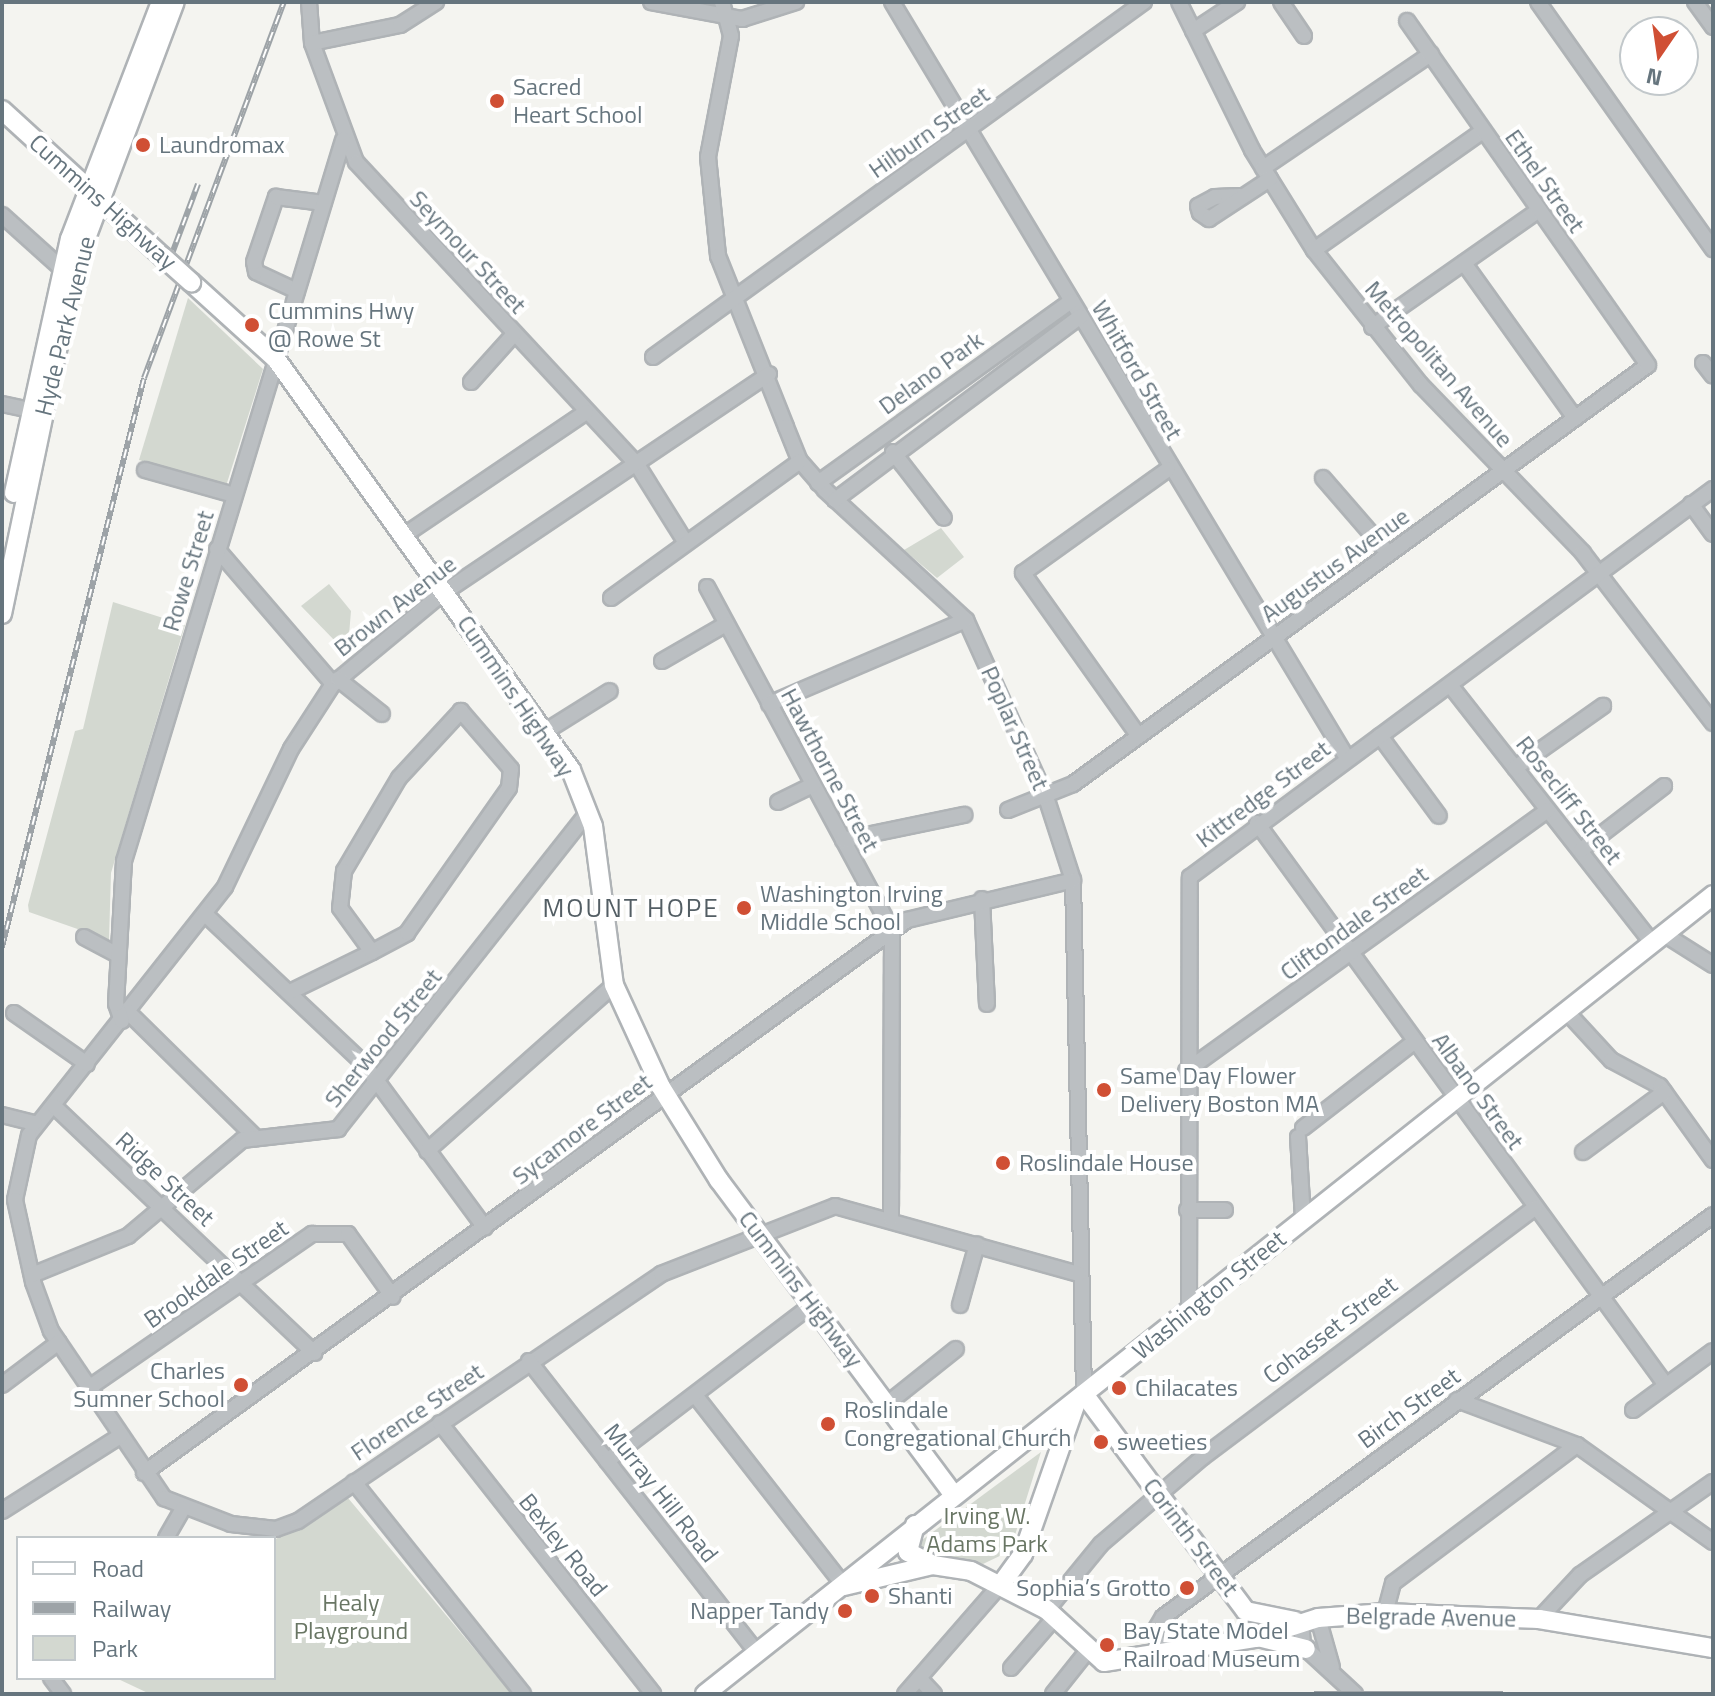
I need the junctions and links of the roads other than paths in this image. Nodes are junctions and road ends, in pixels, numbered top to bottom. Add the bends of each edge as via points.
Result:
1 (161, 2) edge
2 (175, 2) edge
3 (309, 2) edge
4 (436, 2) edge
5 (651, 2) edge
6 (722, 2) edge
7 (796, 2) edge
8 (892, 2) edge
9 (1144, 2) edge
10 (1179, 2) edge
11 (1237, 2) edge
12 (1281, 2) edge
13 (1538, 2) edge
14 (1695, 2) edge
15 (725, 18) junction
16 (1407, 21) dead end
17 (1713, 27) edge
18 (1193, 31) junction
19 (1304, 36) dead end
20 (312, 43) junction
21 (1431, 54) junction
22 (2, 110) edge
23 (1483, 131) junction
24 (969, 133) junction
25 (343, 140) junction
26 (1266, 174) junction
27 (93, 194) junction
28 (1240, 196) dead end
29 (324, 203) junction
30 (1536, 212) junction
31 (2, 215) edge
32 (1713, 249) edge
33 (1314, 250) junction
34 (1464, 263) junction
35 (61, 268) junction
36 (297, 291) junction
37 (739, 298) junction
38 (1071, 301) junction
39 (1080, 317) junction
40 (1372, 327) junction
41 (514, 334) junction
42 (653, 357) dead end
43 (276, 359) junction
44 (1703, 363) dead end
45 (1648, 365) joint
46 (769, 374) junction
47 (1713, 376) edge
48 (471, 382) dead end
49 (2, 404) edge
50 (37, 411) junction
51 (586, 412) junction
52 (1575, 418) junction
53 (893, 452) junction
54 (800, 461) junction
55 (636, 463) junction
56 (1168, 469) junction
57 (145, 470) dead end
58 (1504, 470) junction
59 (1323, 478) dead end
60 (818, 483) junction
61 (1713, 489) edge
62 (234, 495) junction
63 (835, 500) junction
64 (1691, 504) junction
65 (944, 518) dead end
66 (1713, 534) edge
67 (403, 536) junction
68 (686, 543) junction
69 (217, 549) junction
70 (2, 551) edge
71 (1388, 553) junction
72 (1599, 573) junction
73 (707, 587) dead end
74 (444, 592) junction
75 (611, 598) dead end
76 (2, 614) edge
77 (966, 620) junction
78 (726, 624) junction
79 (1273, 638) junction
80 (662, 661) dead end
81 (336, 682) junction
82 (1450, 685) junction
83 (610, 691) dead end
84 (769, 704) junction
85 (1603, 706) dead end
86 (382, 714) dead end
87 (1713, 723) edge
88 (546, 731) junction
89 (1138, 735) junction
90 (1380, 736) junction
91 (1347, 758) junction
92 (1515, 768) junction
93 (813, 785) junction
94 (1664, 786) dead end
95 (1046, 797) junction
96 (778, 802) dead end
97 (1008, 810) dead end
98 (1548, 810) junction
99 (588, 812) junction
100 (964, 815) dead end
101 (1439, 816) dead end
102 (1257, 823) junction
103 (843, 840) junction
104 (1581, 850) junction
105 (1073, 880) junction
106 (1713, 895) edge
107 (982, 899) junction
108 (205, 914) junction
109 (892, 930) junction
110 (84, 937) dead end
111 (1658, 938) junction
112 (372, 952) junction
113 (1350, 952) junction
114 (118, 955) junction
115 (1713, 965) edge
116 (614, 985) junction
117 (290, 992) junction
118 (987, 1004) dead end
119 (1566, 1011) junction
120 (14, 1013) dead end
121 (125, 1017) junction
122 (1415, 1041) junction
123 (87, 1064) junction
124 (1186, 1071) junction
125 (379, 1081) junction
126 (1664, 1092) junction
127 (665, 1094) junction
128 (1457, 1097) junction
129 (54, 1106) junction
130 (2, 1115) edge
131 (35, 1123) junction
132 (256, 1138) junction
133 (427, 1151) junction
134 (1583, 1152) dead end
135 (1713, 1160) edge
136 (165, 1208) junction
137 (1535, 1208) junction
138 (1187, 1210) junction
139 (1225, 1210) dead end
140 (1713, 1215) edge
141 (891, 1219) junction
142 (1303, 1219) junction
143 (485, 1228) junction
144 (758, 1234) junction
145 (977, 1244) junction
146 (1079, 1274) junction
147 (32, 1275) junction
148 (242, 1282) junction
149 (1598, 1296) junction
150 (393, 1297) junction
151 (813, 1304) junction
152 (960, 1305) dead end
153 (1189, 1311) junction
154 (59, 1342) junction
155 (956, 1349) dead end
156 (1713, 1351) edge
157 (314, 1353) junction
158 (529, 1361) junction
159 (1665, 1384) junction
160 (2, 1385) edge
161 (90, 1387) junction
162 (1084, 1394) junction
163 (695, 1395) junction
164 (1457, 1400) junction
165 (887, 1404) junction
166 (1633, 1410) dead end
167 (440, 1423) junction
168 (120, 1436) junction
169 (1020, 1445) junction
170 (1577, 1445) junction
171 (607, 1461) junction
172 (1051, 1468) junction
173 (144, 1473) junction
174 (354, 1482) junction
175 (1713, 1482) edge
176 (954, 1495) junction
177 (1158, 1495) junction
178 (183, 1509) junction
179 (2, 1511) edge
180 (1671, 1511) junction
181 (915, 1525) junction
182 (167, 1536) edge
183 (1713, 1542) edge
184 (933, 1565) junction
185 (1221, 1575) junction
186 (1002, 1583) junction
187 (844, 1586) junction
188 (1246, 1611) junction
189 (1052, 1613) junction
190 (1385, 1613) junction
191 (1539, 1619) junction
192 (1310, 1620) junction
193 (1229, 1637) junction
194 (1256, 1638) junction
195 (1713, 1648) edge
196 (1089, 1649) junction
197 (1306, 1649) junction
198 (1161, 1650) junction
199 (757, 1653) junction
200 (1011, 1668) dead end
201 (1332, 1668) junction
202 (913, 1689) edge
203 (523, 1694) edge
204 (653, 1694) edge
205 (705, 1694) edge
206 (934, 1694) edge
207 (1053, 1694) edge
208 (1355, 1694) edge

1 - 27 main road, Hyde Park Avenue
2 - 27 main road, Hyde Park Avenue
3 - 20 street, Seymour Street
4 - 20 street via 400,25
5 - 15 street
6 - 15 street, Poplar Street
7 - 15 street via 760,16
8 - 24 street, Whitford Street
9 - 24 street, Hilburn Street
10 - 18 street, Metropolitan Avenue
11 - 18 street
12 - 19 street
13 - 32 street
14 - 17 street
15 - 37 street, Poplar Street via 731,36 708,157 718,256
16 - 21 street, Ethel Street
18 - 26 street, Metropolitan Avenue
20 - 25 street, Seymour Street
21 - 23 street, Ethel Street
21 - 26 street
22 - 27 main road, Cummins Highway
23 - 30 street, Ethel Street
23 - 33 street
24 - 37 street, Hilburn Street
24 - 38 street, Whitford Street
25 - 29 street, Rowe Street
25 - 41 street, Seymour Street via 374,184
26 - 28 street
26 - 33 street, Metropolitan Avenue
27 - 35 main road, Hyde Park Avenue
27 - 43 main road, Cummins Highway, bridge
27 - 50 main road, Hyde Park Avenue
29 - 36 street, Rowe Street
29 - 36 street via 276,197 254,262 256,272
30 - 34 street
30 - 45 street, Ethel Street
31 - 35 street
33 - 40 street, Metropolitan Avenue
34 - 40 street
34 - 52 street
35 - 50 main road, Hyde Park Avenue
36 - 43 street, Rowe Street
37 - 42 street, Hilburn Street
37 - 46 street, Poplar Street
38 - 39 street, Whitford Street
38 - 60 street, Delano Park
39 - 53 street, Delano Park
39 - 56 street, Whitford Street
40 - 58 street, Metropolitan Avenue
41 - 48 street
41 - 51 street, Seymour Street
43 - 62 street, Rowe Street
43 - 67 main road, Cummins Highway
44 - 47 street
45 - 52 street, Augustus Avenue
46 - 54 street, Poplar Street
46 - 55 street, Brown Avenue
49 - 50 street
50 - 70 main road, Hyde Park Avenue
50 - 76 main road, Hyde Park Avenue
51 - 55 street, Seymour Street
51 - 67 street
52 - 58 street, Augustus Avenue
53 - 63 street, Delano Park
53 - 65 street
54 - 60 street, Poplar Street
54 - 68 street
55 - 68 street, Seymour Street
55 - 74 street, Brown Avenue
56 - 79 street, Whitford Street
56 - 89 street via 1023,573
57 - 62 street
58 - 71 street, Augustus Avenue
58 - 72 street, Metropolitan Avenue
59 - 71 street
60 - 63 street, Poplar Street
61 - 64 street, Kittredge Street
62 - 69 street, Rowe Street
63 - 77 street, Poplar Street
64 - 66 street
64 - 72 street, Kittredge Street
67 - 74 main road, Cummins Highway
68 - 75 street
69 - 81 street
69 - 114 street, Rowe Street via 124,861
71 - 79 street, Augustus Avenue
72 - 82 street, Kittredge Street
72 - 87 street, Metropolitan Avenue
73 - 78 street, Hawthorne Street
74 - 81 street, Brown Avenue
74 - 88 main road, Cummins Highway
77 - 84 street
77 - 95 street, Poplar Street
78 - 80 street
78 - 84 street, Hawthorne Street
79 - 89 street, Augustus Avenue
79 - 91 street, Whitford Street
81 - 86 street
81 - 108 street, Brown Avenue via 291,749 250,844
82 - 90 street, Kittredge Street
82 - 92 street, Rosecliff Street
83 - 88 street
84 - 93 street, Hawthorne Street
85 - 92 street
88 - 99 main road, Cummins Highway
89 - 95 street, Augustus Avenue
90 - 91 street, Kittredge Street
90 - 101 street
91 - 102 street, Kittredge Street
92 - 98 street, Rosecliff Street
93 - 96 street
93 - 103 street, Hawthorne Street
94 - 104 street
95 - 97 street, Augustus Avenue
95 - 105 street, Poplar Street
98 - 104 street, Rosecliff Street
98 - 113 street, Cliftondale Street
99 - 116 main road, Cummins Highway
99 - 125 street, Sherwood Street
100 - 103 street
102 - 113 street, Albano Street
102 - 124 street, Kittredge Street via 1188,882
103 - 109 street, Hawthorne Street
104 - 111 street, Rosecliff Street
105 - 107 street, Sycamore Street
105 - 146 street, Poplar Street via 1080,948
106 - 111 main road, Washington Street
107 - 109 street, Sycamore Street via 919,913
107 - 118 street
108 - 117 street
108 - 121 street, Brown Avenue
109 - 127 street, Sycamore Street
109 - 141 street, Hawthorne Street
110 - 114 street
111 - 115 street
111 - 119 main road, Washington Street
112 - 112 street via 417,922 509,788 511,769 461,711 399,778 344,871 340,908
112 - 117 street
113 - 122 street, Albano Street
113 - 124 street, Cliftondale Street
114 - 121 street, Rowe Street
116 - 127 main road, Cummins Highway
116 - 133 street
117 - 125 street
119 - 126 street via 1611,1060
119 - 128 main road, Washington Street
120 - 123 street
121 - 123 street, Brown Avenue
121 - 132 street
122 - 128 street, Albano Street
122 - 142 street via 1301,1133
123 - 129 street, Brown Avenue
124 - 138 street, Kittredge Street
125 - 132 street, Sherwood Street via 338,1129
125 - 133 street
126 - 134 street
126 - 135 street
127 - 143 street, Sycamore Street
127 - 144 main road, Cummins Highway
128 - 137 street, Albano Street
128 - 142 main road, Washington Street
129 - 131 street, Brown Avenue
129 - 136 street, Ridge Street
130 - 131 street
131 - 147 street via 15,1187
132 - 136 street, Sherwood Street via 242,1140
133 - 143 street
136 - 147 street, Sherwood Street via 121,1240
136 - 148 street, Ridge Street
137 - 149 street, Albano Street
137 - 177 street, Cohasset Street via 1331,1355
138 - 139 street
138 - 153 street, Kittredge Street
140 - 149 street, Birch Street
141 - 144 street, Florence Street via 835,1206
141 - 145 street, Florence Street
142 - 153 main road, Washington Street
143 - 150 street, Sycamore Street
144 - 151 main road, Cummins Highway
144 - 158 street, Florence Street via 661,1274
145 - 146 street, Florence Street
145 - 152 street
146 - 162 street, Poplar Street
147 - 154 street
148 - 150 street, Brookdale Street via 312,1234 333,1230 357,1242
148 - 157 street, Ridge Street
148 - 161 street, Brookdale Street
149 - 159 street, Albano Street
149 - 164 street, Birch Street
150 - 157 street, Sycamore Street
151 - 163 street
151 - 165 main road, Cummins Highway
153 - 162 main road, Washington Street
154 - 160 street
154 - 161 street
155 - 165 street
156 - 159 street
157 - 173 street, Sycamore Street
158 - 167 street, Florence Street
158 - 171 street, Murray Hill Road
159 - 166 street
161 - 168 street
162 - 169 main road, Washington Street
162 - 172 main road, Poplar Street
162 - 177 main road, Corinth Street
163 - 171 street
163 - 187 street
164 - 170 street
164 - 185 street, Birch Street
165 - 176 main road, Cummins Highway
167 - 174 street, Florence Street
167 - 204 street, Bexley Road
168 - 173 street
168 - 179 street
169 - 172 main road via 1042,1444
169 - 176 main road, Washington Street
170 - 180 street
170 - 190 street via 1389,1586
171 - 199 street, Murray Hill Road
172 - 186 main road, Poplar Street via 1023,1554
173 - 178 street
174 - 178 street, Florence Street via 276,1529
174 - 203 street
175 - 180 street
176 - 181 main road, Washington Street
177 - 185 main road, Corinth Street
177 - 189 street, Cohasset Street via 1101,1544
178 - 182 street
180 - 183 street
180 - 191 street via 1580,1575
181 - 184 main road via 908,1552
181 - 187 main road, Washington Street
184 - 186 main road
184 - 187 main road
185 - 188 main road, Corinth Street
185 - 198 street, Birch Street via 1157,1622
186 - 189 main road
186 - 202 street
187 - 199 main road, Washington Street
188 - 192 main road, Corinth Street
188 - 193 main road via 1246,1626
189 - 196 main road
189 - 200 street, Cohasset Street
190 - 191 main road, Belgrade Avenue
190 - 192 main road, Belgrade Avenue
191 - 195 main road, Belgrade Avenue
192 - 194 main road, Belgrade Avenue
192 - 197 street
192 - 201 street
193 - 194 main road, Belgrade Avenue
193 - 198 main road, Belgrade Avenue
194 - 197 main road
196 - 198 main road, Belgrade Avenue via 1104,1662
196 - 207 street
197 - 201 street
199 - 205 main road, Washington Street
201 - 208 street
202 - 206 street

